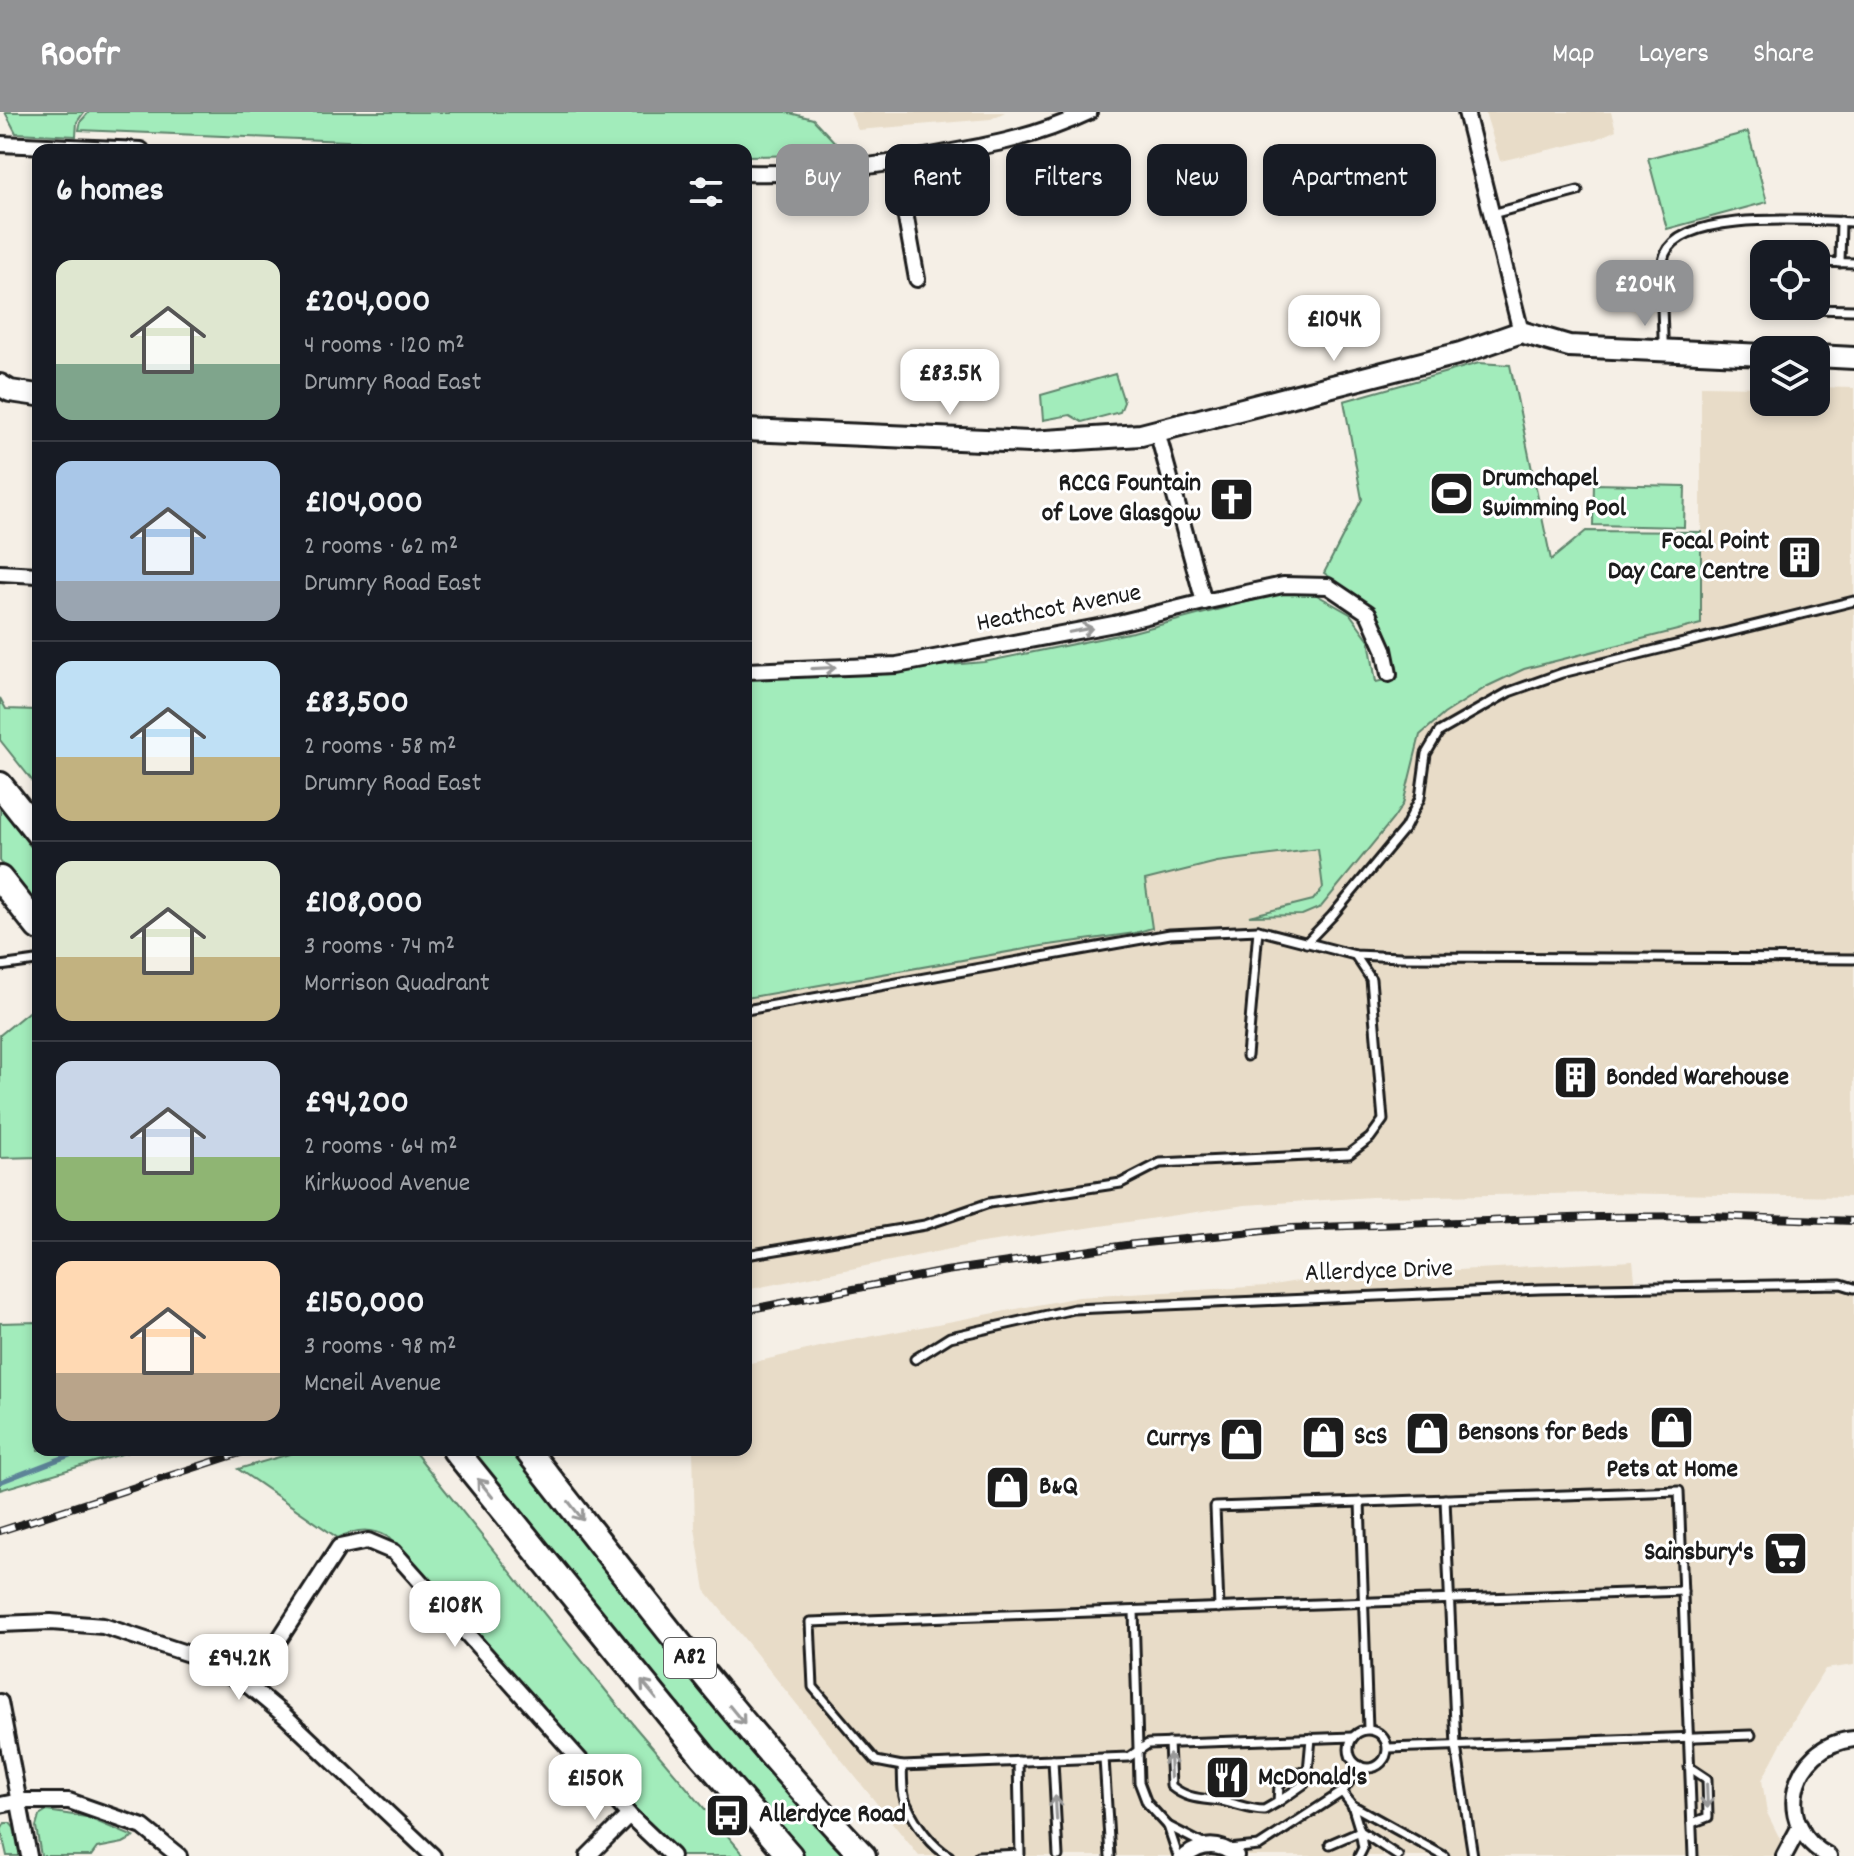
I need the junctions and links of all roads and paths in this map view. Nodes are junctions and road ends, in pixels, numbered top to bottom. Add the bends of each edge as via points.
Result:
1 (1089, 112) edge
2 (1466, 112) edge
3 (0, 144) edge
4 (32, 145) edge
5 (990, 145) edge
6 (885, 164) edge
7 (752, 173) edge
8 (1578, 191) dead end
9 (1492, 214) junction
10 (906, 216) edge
11 (1841, 221) junction
12 (1854, 222) edge
13 (1830, 263) edge
14 (1840, 263) junction
15 (1854, 263) edge
16 (917, 279) dead end
17 (1830, 309) edge
18 (1854, 310) edge
19 (1521, 332) junction
20 (1663, 351) junction
21 (1750, 354) edge
22 (1830, 357) edge
23 (1854, 358) edge
24 (0, 385) edge
25 (32, 394) edge
26 (752, 430) edge
27 (1157, 431) junction
28 (0, 573) edge
29 (32, 575) edge
30 (1854, 601) edge
31 (1204, 602) junction
32 (752, 671) edge
33 (1389, 674) dead end
34 (0, 785) edge
35 (32, 825) edge
36 (0, 879) edge
37 (32, 919) edge
38 (1258, 930) junction
39 (1306, 943) junction
40 (1355, 955) junction
41 (1854, 959) edge
42 (32, 962) edge
43 (0, 966) edge
44 (752, 1009) edge
45 (1247, 1056) dead end
46 (752, 1254) edge
47 (1854, 1288) edge
48 (915, 1359) dead end
49 (460, 1456) edge
50 (532, 1456) edge
51 (1445, 1499) junction
52 (1360, 1502) junction
53 (1683, 1591) junction
54 (1449, 1599) junction
55 (1364, 1602) junction
56 (1219, 1608) junction
57 (1134, 1611) junction
58 (0, 1624) edge
59 (249, 1686) junction
60 (0, 1702) edge
61 (1368, 1729) junction
62 (1751, 1735) dead end
63 (1353, 1737) junction
64 (1688, 1737) junction
65 (1311, 1738) junction
66 (1851, 1738) edge
67 (1169, 1743) junction
68 (1456, 1746) junction
69 (1388, 1748) junction
70 (1138, 1751) junction
71 (1104, 1758) junction
72 (1053, 1760) junction
73 (1018, 1761) junction
74 (902, 1766) junction
75 (1360, 1766) junction
76 (1689, 1767) junction
77 (1308, 1771) junction
78 (1342, 1792) junction
79 (20, 1801) junction
80 (1278, 1802) junction
81 (0, 1805) edge
82 (1352, 1805) junction
83 (629, 1815) junction
84 (1692, 1823) junction
85 (1168, 1826) junction
86 (1800, 1826) junction
87 (1360, 1831) junction
88 (1330, 1844) dead end
89 (1207, 1846) junction
90 (1259, 1846) junction
91 (1231, 1852) edge
92 (29, 1856) edge
93 (179, 1856) edge
94 (433, 1856) edge
95 (588, 1856) edge
96 (672, 1856) edge
97 (790, 1856) edge
98 (863, 1856) edge
99 (949, 1856) edge
100 (978, 1856) edge
101 (1058, 1856) edge
102 (1110, 1856) edge
103 (1178, 1856) edge
104 (1186, 1856) edge
105 (1255, 1856) edge
106 (1359, 1856) edge
107 (1398, 1856) edge
108 (1444, 1856) edge
109 (1473, 1856) edge
110 (1693, 1856) edge
111 (1784, 1856) edge
112 (1829, 1856) edge

1 - 5 street via 1057,127
2 - 9 street
3 - 4 street
6 - 7 street
8 - 9 lane
9 - 19 street
10 - 16 street
11 - 12 lane
11 - 14 lane
11 - 20 lane via 1732,222 1692,230 1675,240 1664,256
13 - 14 lane
14 - 15 lane
17 - 18 lane
19 - 20 street via 1569,346
19 - 27 street via 1461,353
20 - 21 street
22 - 23 street
24 - 25 street
26 - 27 street via 1030,442
27 - 31 street
28 - 29 street
30 - 39 lane via 1562,673 1509,692 1439,732 1426,754 1420,798 1405,828
32 -> 31 street, Heathcot Avenue via 897,665
31 - 33 street, Heathcot Avenue via 1283,585 1328,586 1368,613
34 - 35 main road
36 - 37 main road
38 - 39 lane
38 - 44 lane via 1170,934
38 - 45 lane
39 - 40 lane
40 - 41 lane
40 - 46 lane via 1371,979 1383,1120 1349,1154 1160,1163 1121,1183 989,1203 925,1225
42 - 43 lane
47 - 48 lane, Allerdyce Drive via 1841,1284 1540,1289 1074,1309 950,1337
97 -> 49 main road, A82
50 -> 98 main road, A82 via 678,1644
51 - 52 lane
51 - 53 lane via 1679,1491
51 - 54 lane
52 - 55 lane
52 - 56 lane via 1215,1507
53 - 54 lane
53 - 64 lane
54 - 55 lane
54 - 68 lane
55 - 56 lane
55 - 61 lane
56 - 57 lane
57 - 70 lane
57 - 74 lane via 810,1622 813,1687 876,1761
58 - 59 street via 103,1626 195,1656
59 - 83 street via 339,1547 368,1541 394,1552
59 - 94 street
60 - 79 street
61 - 63 lane
61 - 69 lane via 1384,1737
62 - 64 lane
63 - 65 lane
63 - 75 lane via 1350,1754
64 - 68 lane
64 - 76 lane
65 - 67 lane
65 - 77 lane
66 - 86 street via 1823,1749 1805,1766 1794,1802
67 - 70 lane via 1148,1744
80 -> 67 lane via 1255,1810 1195,1800 1175,1790
68 - 69 lane
68 - 109 lane
69 - 75 lane via 1379,1765
70 - 71 lane via 1129,1757
70 - 85 lane via 1139,1782 1147,1803
71 - 72 lane
71 - 102 lane
72 - 73 lane
101 -> 72 lane
73 - 74 lane
73 - 100 lane via 1020,1854
74 - 99 lane via 905,1803
75 - 78 lane
76 - 84 lane
76 -> 84 lane via 1707,1779 1708,1817
77 - 80 lane via 1304,1784
77 - 80 lane via 1292,1773 1279,1785
78 - 82 lane
78 - 90 lane
79 - 81 street
79 - 92 street
79 - 93 street via 69,1801 143,1827
82 - 87 lane
82 - 108 lane
83 - 95 street
83 - 96 street
84 - 110 lane
85 - 89 lane
85 - 103 lane
86 - 111 street
86 - 112 street
87 - 88 lane
87 - 106 lane
87 - 107 lane
89 - 91 street
89 - 104 street
90 - 91 lane
90 - 105 lane

